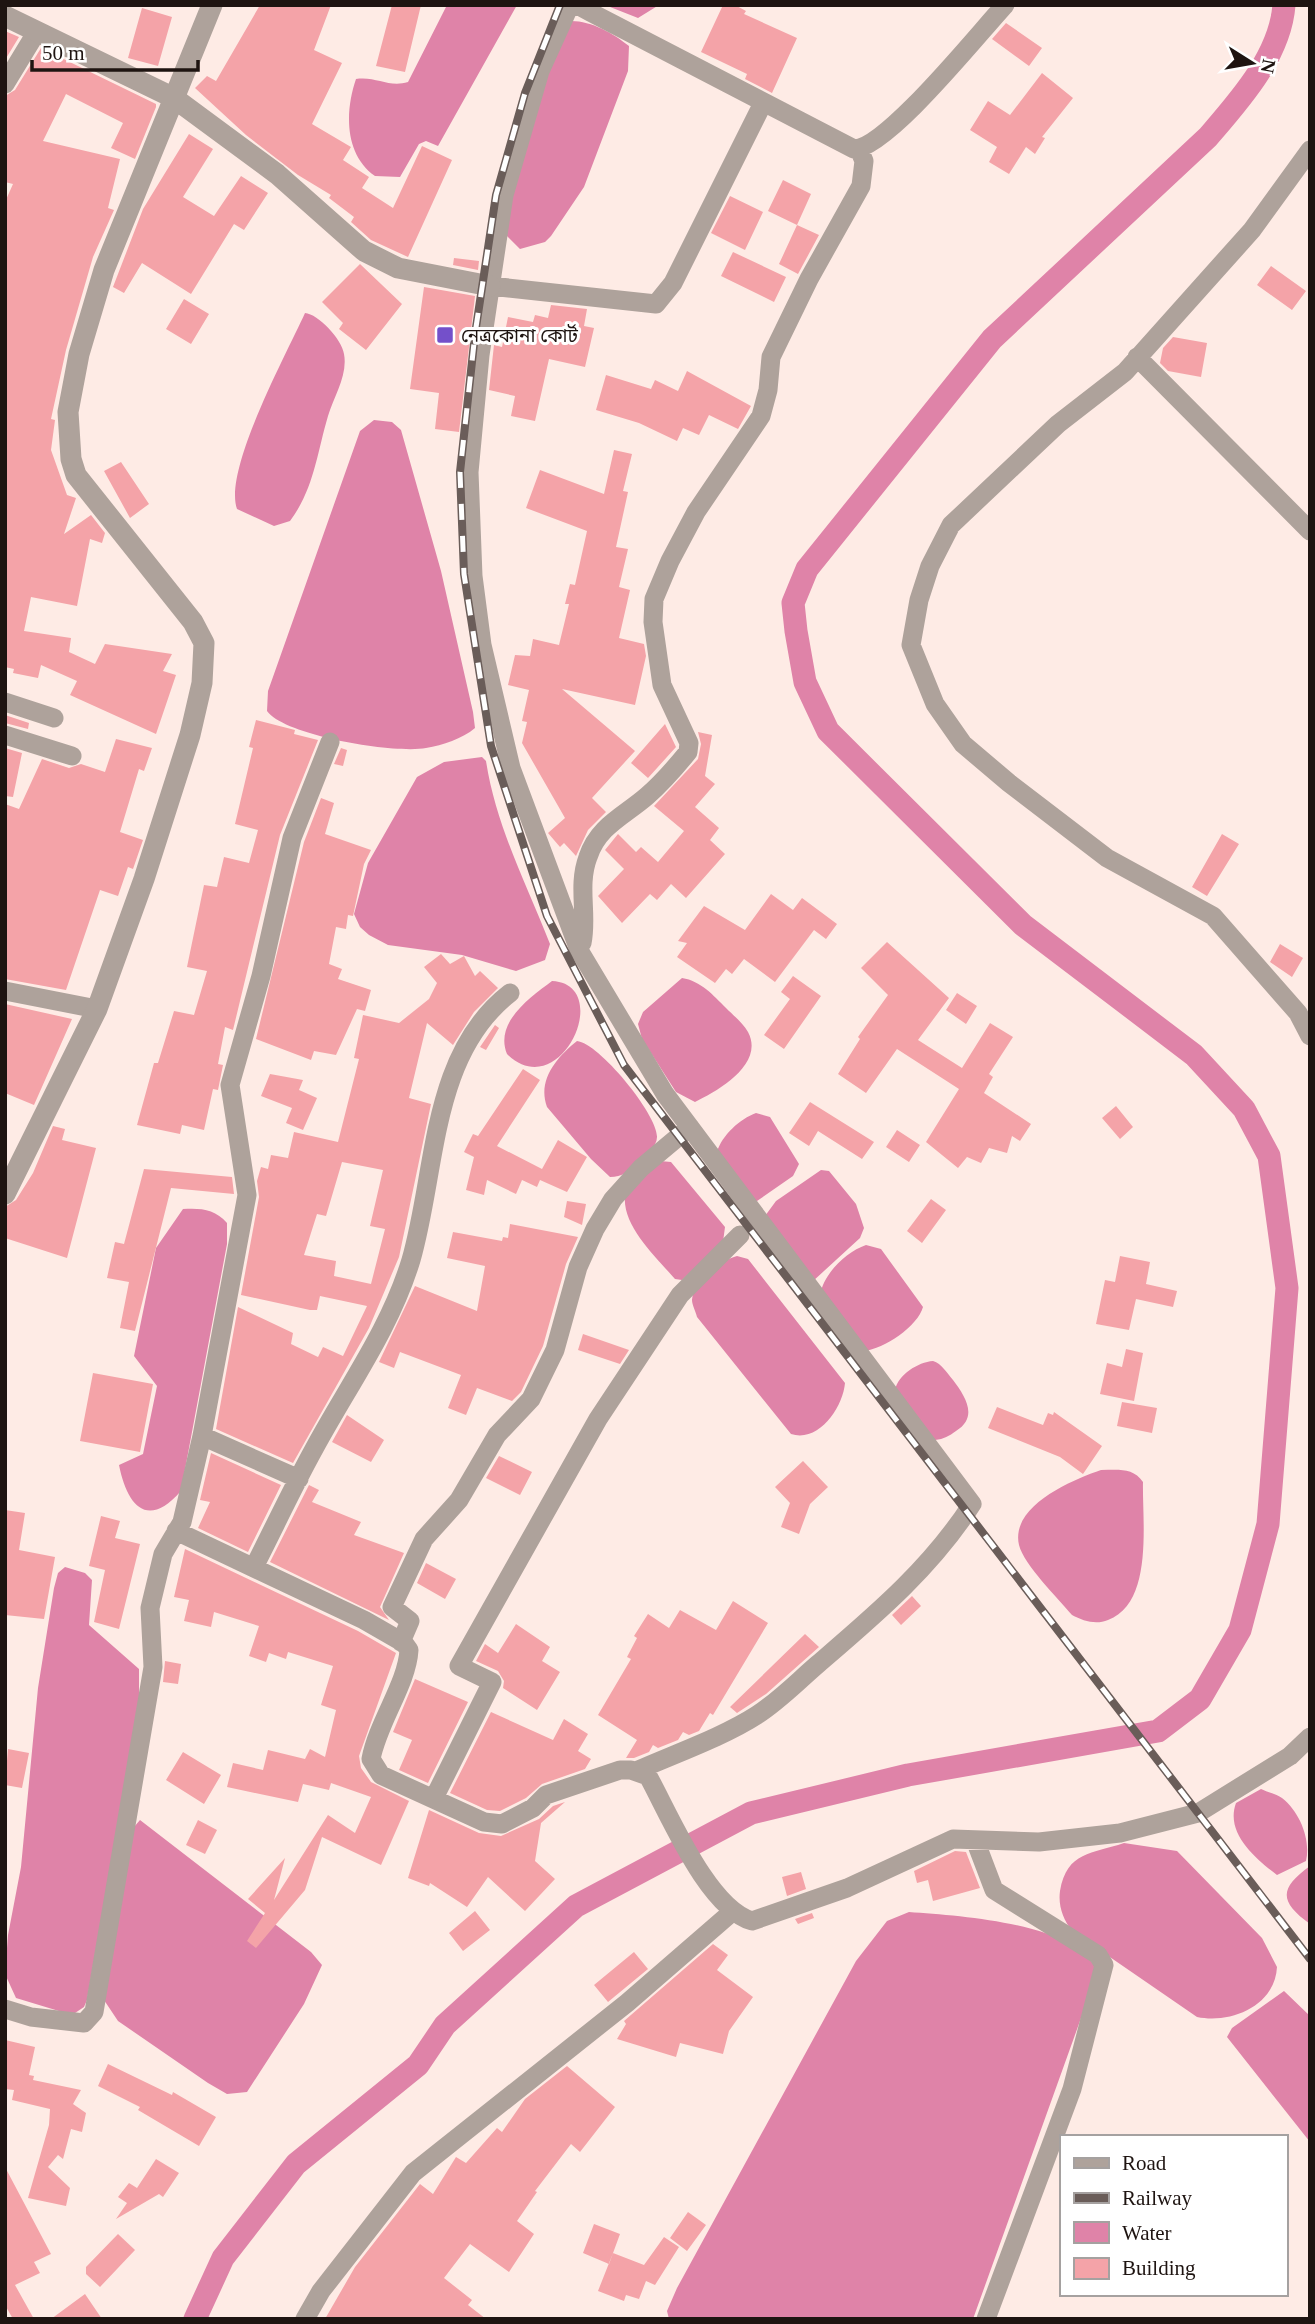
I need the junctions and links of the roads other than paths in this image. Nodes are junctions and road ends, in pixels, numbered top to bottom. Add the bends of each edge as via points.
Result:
1 (212, 5) edge
2 (1005, 5) edge
3 (5, 16) edge
4 (36, 33) junction
5 (5, 84) edge
6 (174, 98) junction
7 (759, 111) dead end
8 (859, 149) junction
9 (1310, 150) edge
10 (490, 286) junction
11 (1137, 357) junction
12 (1310, 531) edge
13 (5, 702) edge
14 (54, 718) dead end
15 (5, 735) edge
16 (330, 742) dead end
17 (72, 756) dead end
18 (579, 950) junction
19 (5, 991) edge
20 (510, 993) dead end
21 (97, 1009) junction
22 (1310, 1036) edge
23 (690, 1127) junction
24 (5, 1195) edge
25 (740, 1235) dead end
26 (202, 1436) junction
27 (299, 1479) junction
28 (176, 1531) junction
29 (254, 1567) junction
30 (401, 1642) junction
31 (1310, 1737) edge
32 (642, 1774) junction
33 (434, 1798) junction
34 (975, 1840) junction
35 (732, 1912) junction
36 (5, 2009) edge
37 (305, 2319) edge
38 (986, 2319) edge

1 - 6 street
2 - 8 street via 915,105 875,142
3 - 4 street
4 - 5 street
4 - 6 street
6 - 10 street via 277,174 364,251 398,268
6 - 21 street via 104,270 79,354 68,412 76,475 193,622 204,643 205,662 190,735
7 - 10 street via 673,283 656,304
8 - 10 street via 579,6 569,7 540,71 516,145
8 - 18 street via 864,161 861,186 771,357 761,416 696,512 654,599 662,685 689,743 688,752 648,796 601,830 594,842 581,887 584,934
9 - 11 street via 1252,230
10 - 18 street via 469,472 482,645 511,768
11 - 12 street
11 - 22 street via 1125,372 1048,432 951,525 926,577 911,645 936,704 963,744 1107,858 1213,916 1298,1013
13 - 14 street
15 - 17 street
16 - 26 street via 292,838 261,976 230,1085 247,1195
18 - 23 street via 665,1094
19 - 21 street
20 - 27 street via 483,1017 460,1053 447,1089 411,1260 392,1311
21 - 24 street
23 - 30 street via 641,1168 613,1199 595,1229 578,1267 555,1350 531,1399 497,1435 459,1500 424,1539 392,1607 410,1621
23 - 32 street via 972,1504 919,1574 792,1690 755,1717
25 - 33 street via 680,1295 597,1419 465,1654 459,1666 492,1682
26 - 27 street
26 - 28 street
27 - 29 street
28 - 29 street
28 - 36 street via 163,1554 150,1608 153,1667 93,2012 84,2023
29 - 30 street
30 - 33 street via 409,1650 408,1658 375,1737 371,1759 381,1775
31 - 34 street via 1290,1756 1198,1813 1120,1833 1039,1842
32 - 33 street via 620,1770 546,1795 533,1808 502,1824 484,1822
32 - 35 street via 713,1894
34 - 35 street via 954,1839 847,1888 752,1921
34 - 38 street via 994,1890 1079,1942 1104,1965 1072,2089
35 - 37 street via 627,2003 413,2173 321,2291

